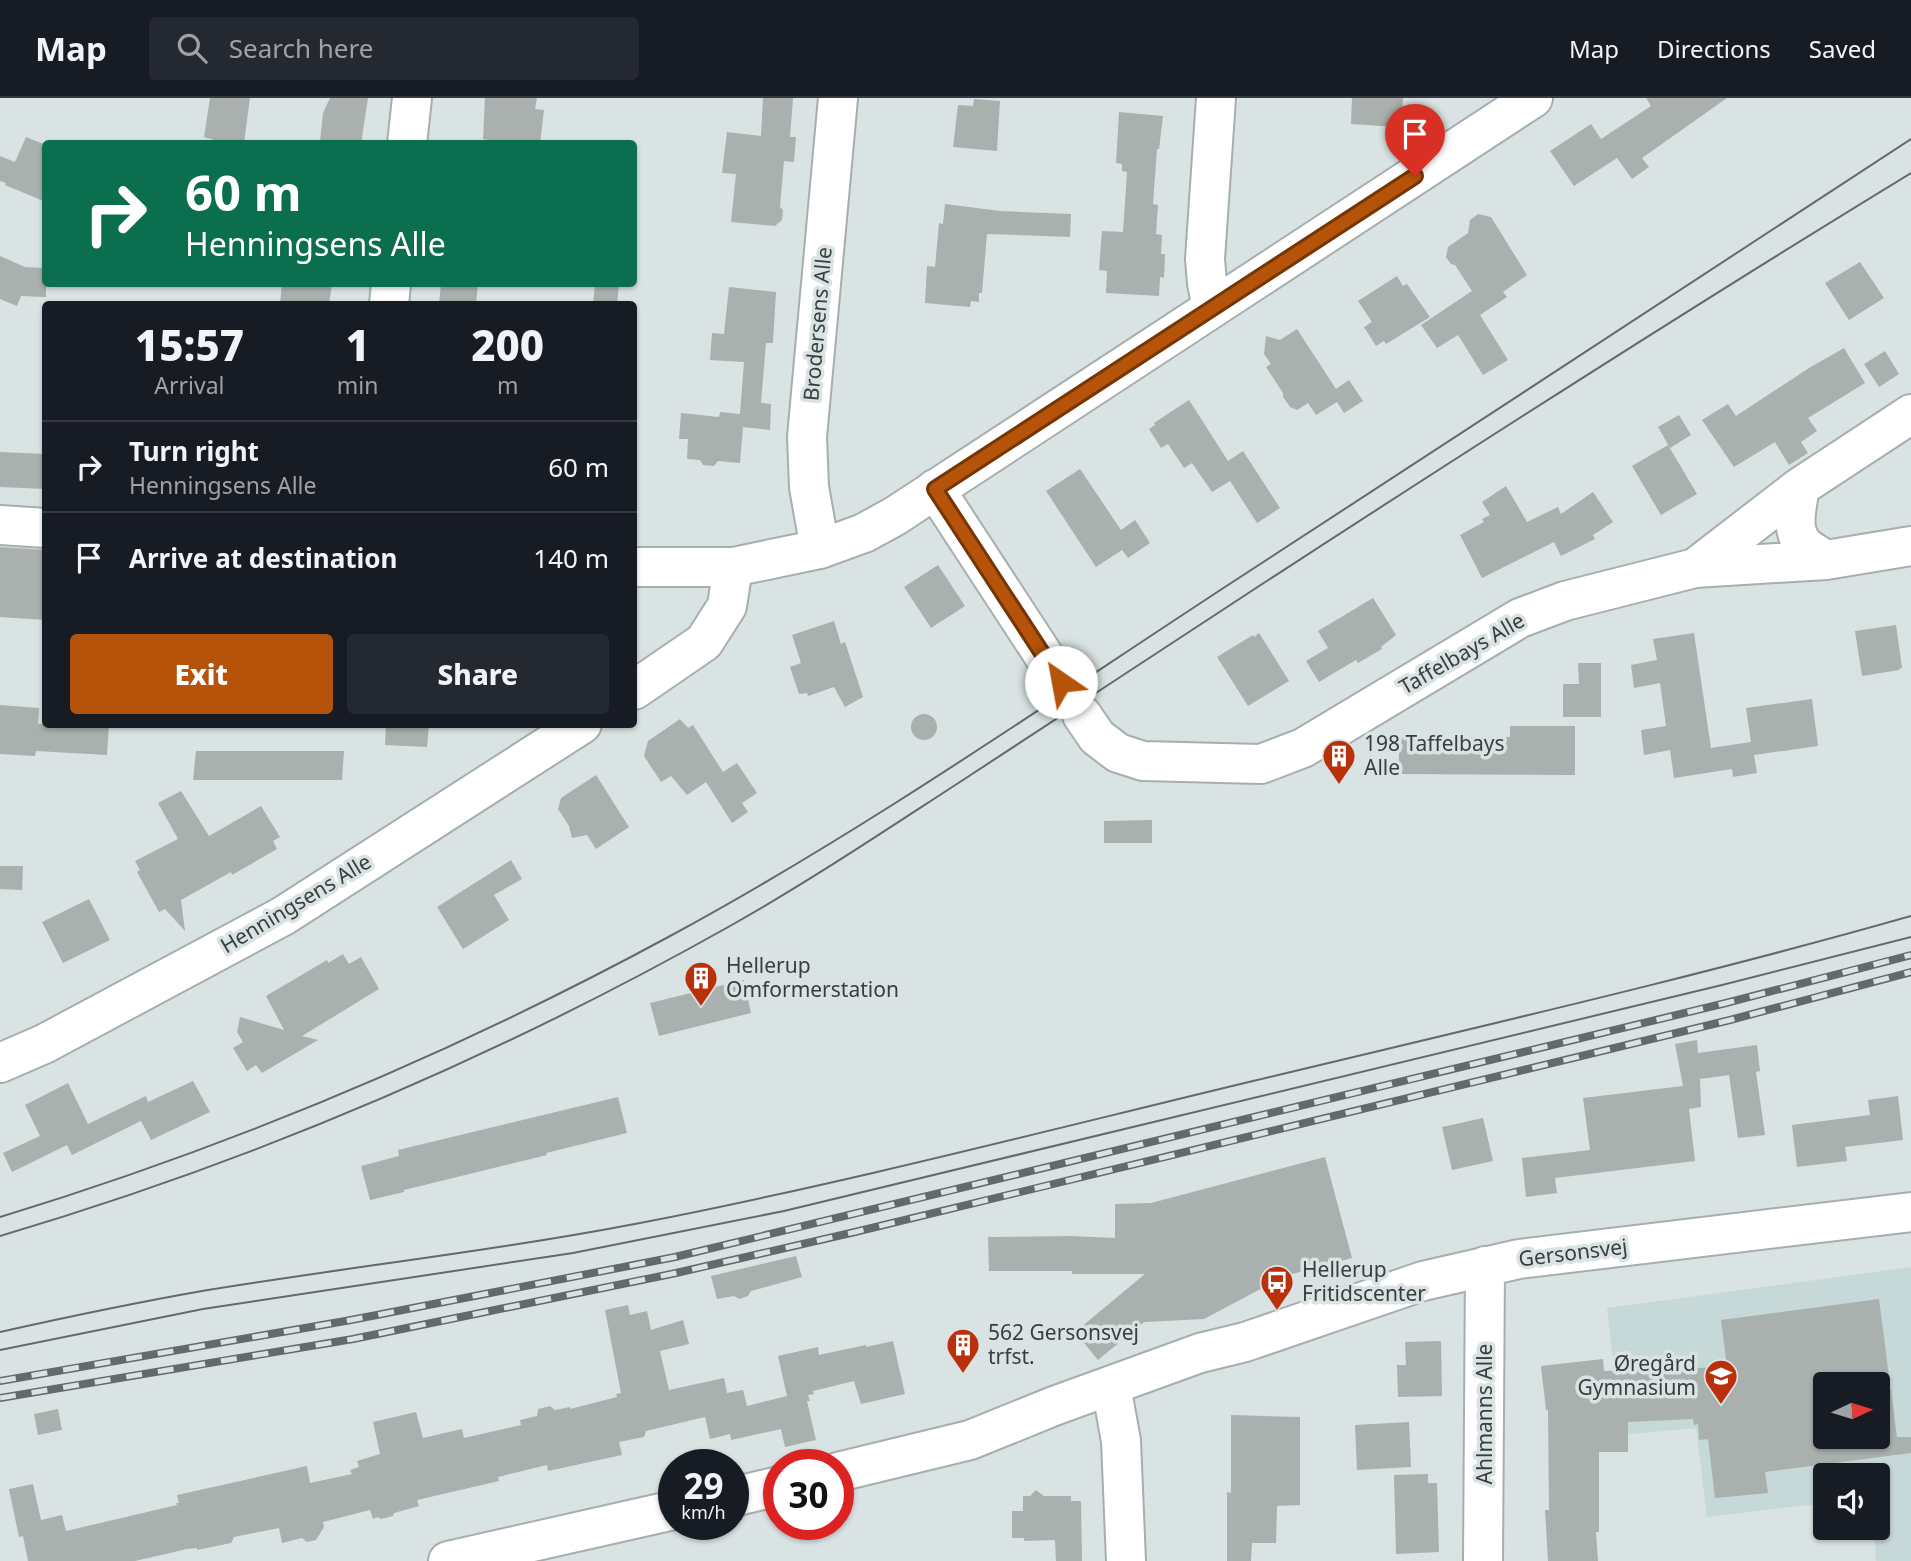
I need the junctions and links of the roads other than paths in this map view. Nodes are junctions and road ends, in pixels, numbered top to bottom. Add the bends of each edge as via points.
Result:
1 (412, 98) edge
2 (838, 98) edge
3 (1216, 98) edge
4 (1533, 98) edge
5 (407, 140) edge
6 (1212, 308) junction
7 (1911, 414) edge
8 (1800, 487) junction
9 (935, 489) junction
10 (0, 525) edge
11 (42, 528) edge
12 (1911, 546) edge
13 (820, 550) junction
14 (1826, 560) junction
15 (637, 567) edge
16 (733, 568) junction
17 (1695, 568) junction
18 (1061, 682) dead end
19 (637, 688) edge
20 (1082, 715) dead end
21 (576, 728) edge
22 (0, 1063) edge
23 (1911, 1212) edge
24 (1485, 1266) junction
25 (1113, 1398) junction
26 (854, 1468) edge
27 (658, 1514) edge
28 (447, 1561) edge
29 (1126, 1561) edge
30 (1483, 1561) edge

1 - 5 street
2 - 13 street, Brodersens Alle via 807,438 809,487
3 - 6 street via 1205,259
4 - 6 street
6 - 9 street
7 - 8 street
8 - 14 street via 1798,536 1805,547
8 - 17 street
9 - 13 street via 864,533
9 - 18 street
10 - 11 street
12 - 14 street, Taffelbays Alle
13 - 16 street
14 - 17 street, Taffelbays Alle
15 - 16 street
16 - 19 street via 727,606 704,642
17 - 20 street, Taffelbays Alle via 1565,601 1520,618 1303,748 1261,764 1143,761 1118,753 1097,737
21 - 22 street, Henningsens Alle via 283,916
23 - 24 street, Gersonsvej
24 - 25 street, Gersonsvej via 1423,1281 1200,1353
24 - 30 street, Ahlmanns Alle
25 - 26 street, Gersonsvej via 1055,1406 970,1440
25 - 29 street via 1121,1441
27 - 28 street

